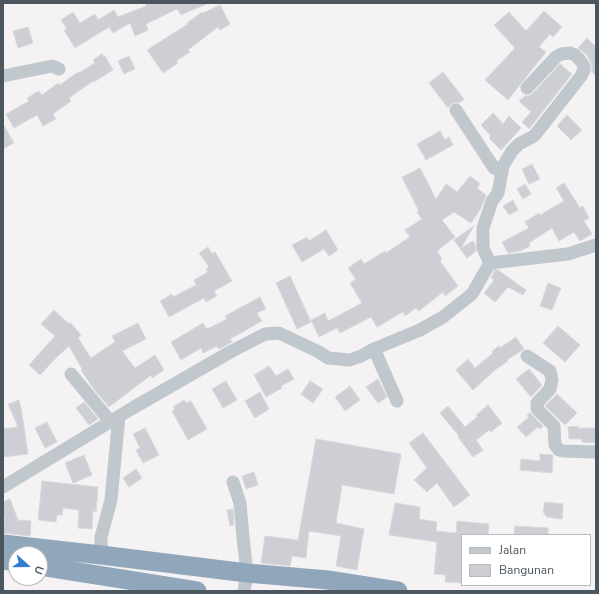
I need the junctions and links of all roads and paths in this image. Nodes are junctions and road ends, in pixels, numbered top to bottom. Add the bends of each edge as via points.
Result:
1 (59, 69) dead end
2 (3, 76) edge
3 (527, 88) dead end
4 (456, 110) dead end
5 (502, 172) junction
6 (596, 245) edge
7 (490, 262) junction
8 (374, 349) junction
9 (527, 356) dead end
10 (71, 374) dead end
11 (397, 401) dead end
12 (114, 419) junction
13 (596, 452) edge
14 (233, 482) dead end
15 (3, 487) edge
16 (3, 544) edge
17 (101, 555) junction
18 (48, 568) edge
19 (245, 582) edge
20 (119, 584) edge
21 (197, 591) edge
22 (398, 591) edge

1 - 2 street via 52,66
3 - 5 street via 561,54 575,55 584,66 581,76 534,136 512,151
4 - 5 street via 494,168
5 - 7 street via 498,193 492,201 483,228 483,248
6 - 7 street via 568,254
7 - 8 street via 472,294 443,317 420,330
8 - 11 street
8 - 12 street via 350,360 328,358 279,333 265,334 232,350
9 - 13 street via 550,372 550,389 537,403 537,408 554,426 555,445 563,451
10 - 12 street
12 - 15 street
12 - 17 street via 111,500 101,537
14 - 19 street via 240,503
16 - 17 highway
17 - 19 highway
18 - 20 highway
19 - 22 highway via 328,580
20 - 21 highway

